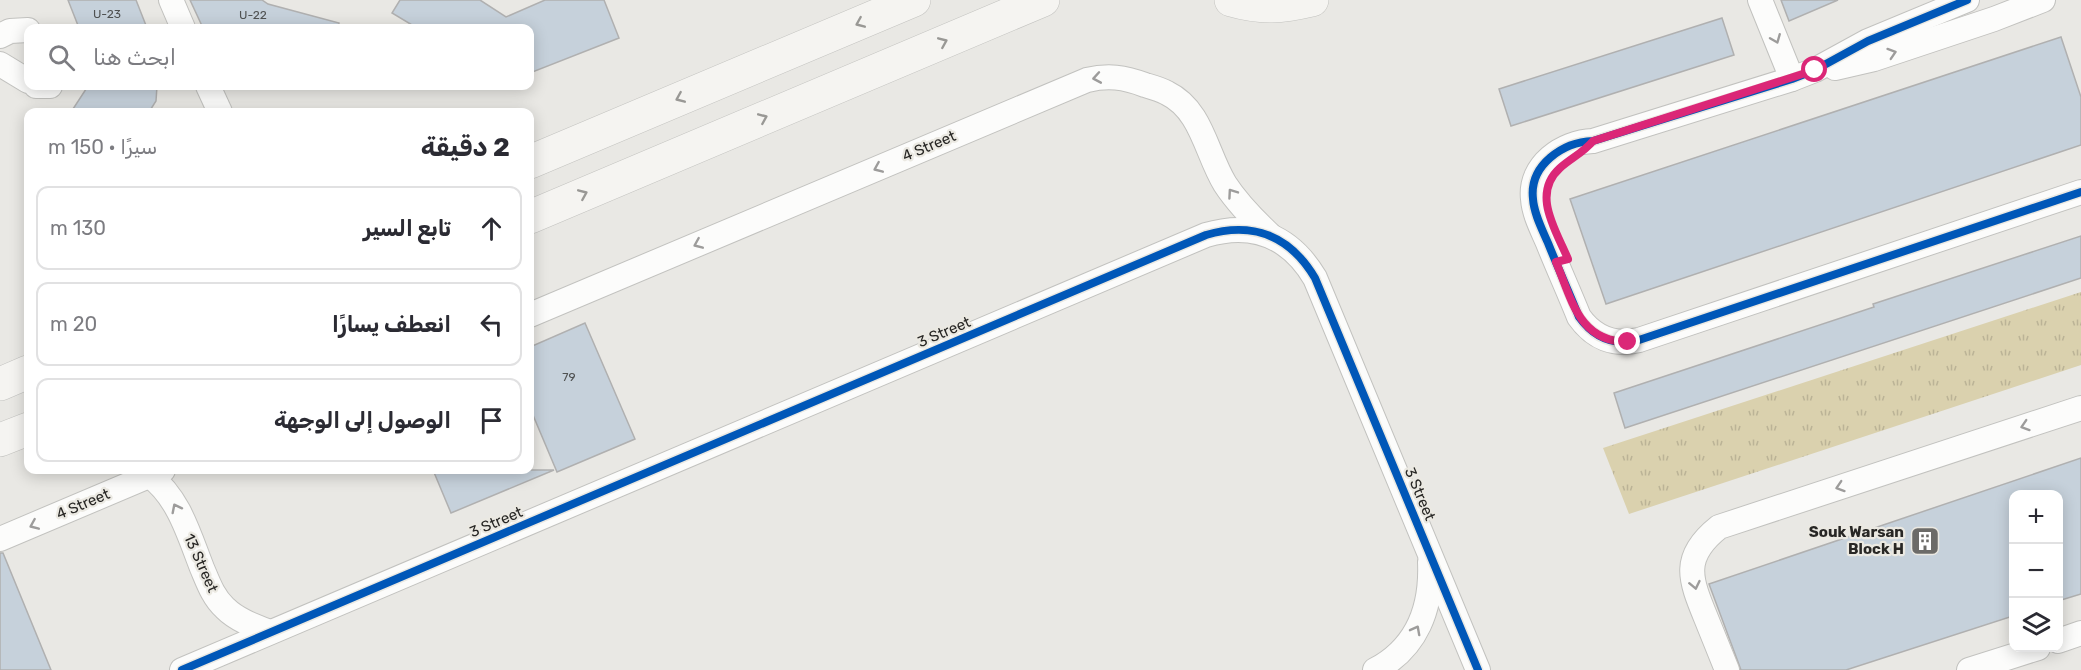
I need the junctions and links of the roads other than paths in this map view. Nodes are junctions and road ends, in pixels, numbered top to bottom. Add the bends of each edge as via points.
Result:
1 (171, 0) edge
2 (914, 0) edge
3 (1043, 0) edge
4 (1231, 0) edge
5 (1312, 0) edge
6 (1760, 0) edge
7 (1967, 0) edge
8 (2043, 0) edge
9 (181, 24) edge
10 (24, 30) edge
11 (0, 36) edge
12 (0, 64) edge
13 (1815, 70) junction
14 (24, 79) edge
15 (1792, 79) junction
16 (210, 90) edge
17 (218, 108) edge
18 (534, 160) edge
19 (2081, 192) edge
20 (534, 215) edge
21 (1271, 236) junction
22 (534, 313) edge
23 (24, 374) edge
24 (0, 384) edge
25 (2081, 408) edge
26 (24, 431) edge
27 (0, 441) edge
28 (156, 474) edge
29 (158, 474) edge
30 (0, 539) edge
31 (1430, 554) junction
32 (270, 633) junction
33 (2081, 633) edge
34 (2063, 639) edge
35 (2025, 652) edge
36 (182, 670) edge
37 (1375, 670) edge
38 (1478, 670) edge
39 (1727, 670) edge
40 (1969, 670) edge

1 - 9 street
2 -> 18 street
20 -> 3 street
4 - 5 street via 1284,7
6 -> 15 street
7 - 13 street via 1868,41
13 -> 8 street via 1874,59
10 - 11 street
12 - 14 street
13 - 15 street
15 - 19 street via 1593,141 1553,175 1546,207 1562,260 1589,308 1603,324 1620,332 1650,335
16 - 17 street
21 -> 22 street, 4 Street via 1225,184 1188,109 1167,92 1124,78 1100,77
21 - 31 street, 3 Street via 1299,255 1315,278
21 - 32 street, 3 Street via 1239,229 1206,235
23 - 24 street
25 -> 39 street via 1719,527 1696,552 1692,568 1693,585
26 - 27 street
28 -> 30 street, 4 Street
32 -> 29 street, 13 Street via 223,607
37 -> 31 street via 1399,655 1421,622 1429,589
31 - 38 street, 3 Street
32 - 36 street, 3 Street
33 - 34 street
35 - 40 street

